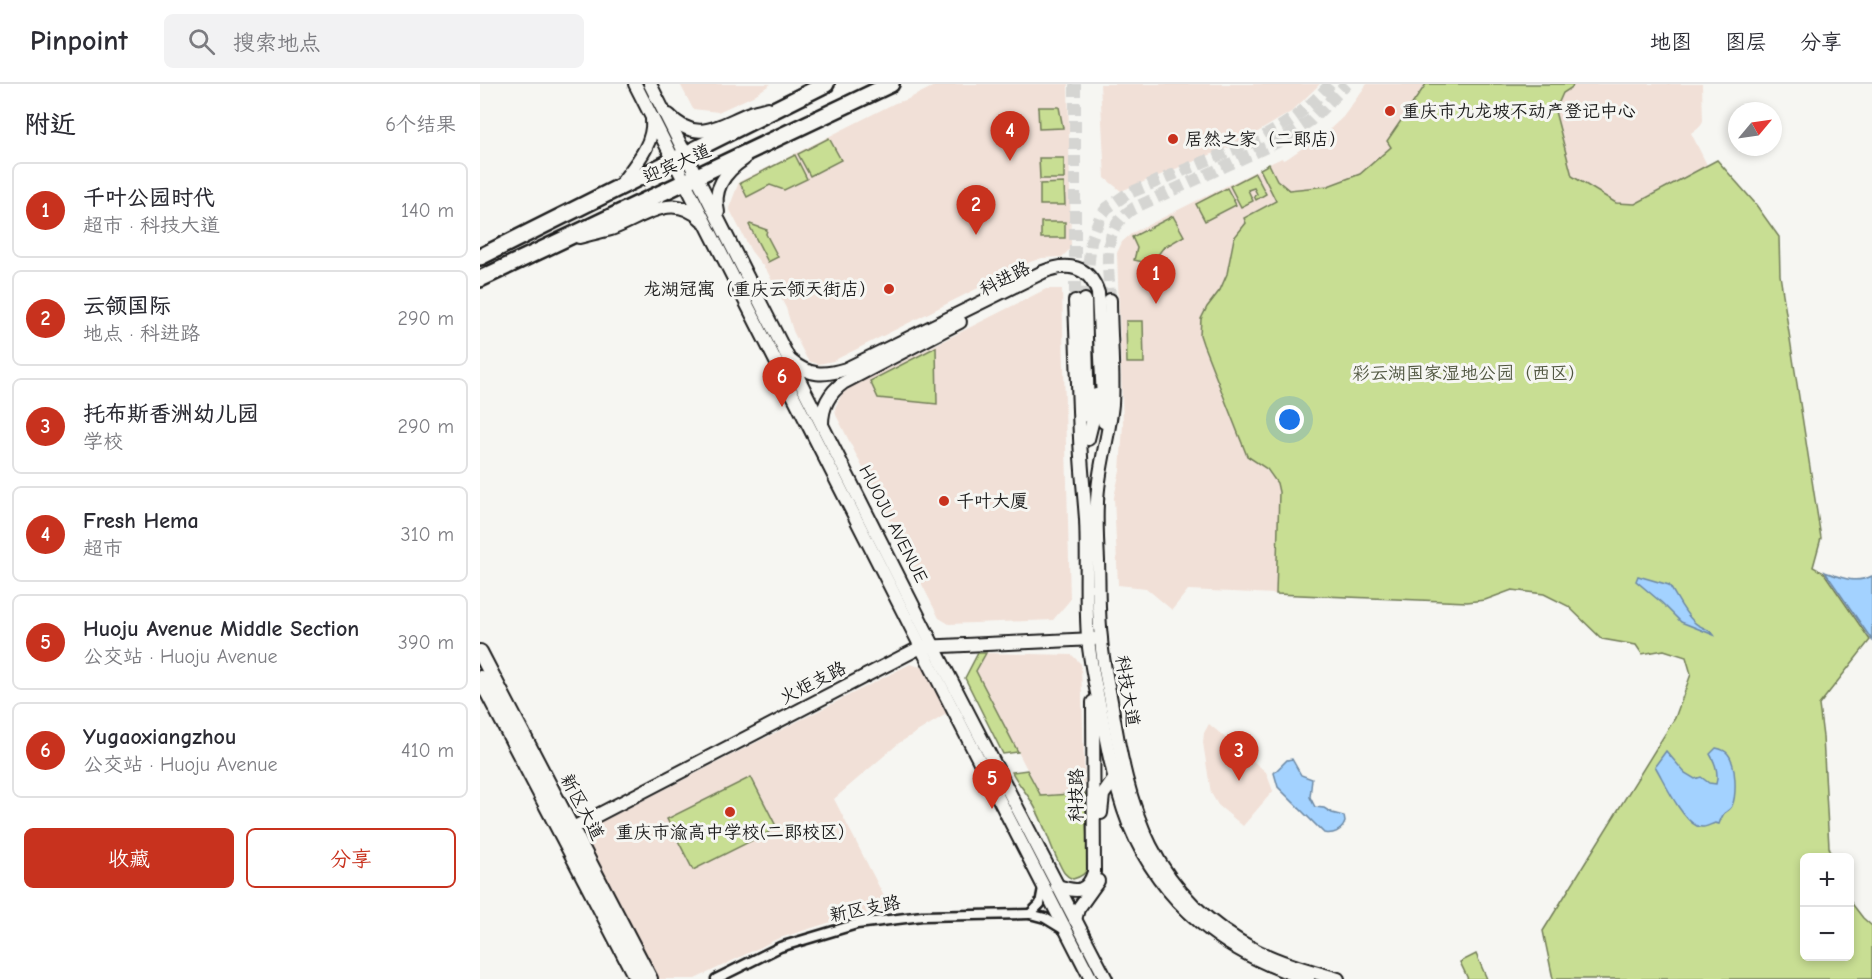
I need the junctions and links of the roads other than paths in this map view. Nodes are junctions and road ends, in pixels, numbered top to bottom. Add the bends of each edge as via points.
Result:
1 (635, 84) edge
2 (650, 84) edge
3 (826, 84) edge
4 (891, 84) edge
5 (786, 103) junction
6 (662, 107) junction
7 (650, 112) junction
8 (768, 113) junction
9 (763, 146) junction
10 (680, 157) junction
11 (691, 179) junction
12 (616, 190) junction
13 (711, 233) junction
14 (725, 233) junction
15 (560, 241) junction
16 (480, 257) edge
17 (480, 279) edge
18 (1110, 300) tunnel mouth
19 (788, 357) junction
20 (846, 369) junction
21 (843, 382) junction
22 (822, 425) junction
23 (1088, 439) junction
24 (1104, 444) junction
25 (1086, 520) junction
26 (1094, 639) junction
27 (921, 647) junction
28 (934, 647) junction
29 (480, 652) edge
30 (1093, 671) junction
31 (480, 678) edge
32 (1121, 760) junction
33 (1115, 778) junction
34 (1101, 809) junction
35 (1125, 813) junction
36 (567, 831) junction
37 (1043, 884) junction
38 (1057, 886) junction
39 (1030, 914) junction
40 (1075, 921) junction
41 (1066, 931) junction
42 (637, 979) edge
43 (650, 979) edge
44 (716, 979) edge
45 (1091, 979) edge
46 (1106, 979) edge
47 (1308, 979) edge
48 (1338, 979) edge

1 - 7 main road, HUOJU AVENUE
2 - 6 main road, HUOJU AVENUE
3 - 5 highway, 迎宾大道
4 - 9 highway, 迎宾大道
5 - 6 main road via 750,112 706,131 680,125
5 - 8 highway, 迎宾大道
6 - 10 main road, HUOJU AVENUE
7 - 10 main road, HUOJU AVENUE
7 - 12 main road via 652,127 647,144
8 - 9 highway via 749,136 752,142
8 - 10 highway, 迎宾大道
9 - 11 highway, 迎宾大道
9 - 14 main road via 734,166 720,186 716,199
10 - 11 main road, HUOJU AVENUE
10 - 12 highway, 迎宾大道
11 - 13 main road, HUOJU AVENUE
11 - 14 main road, HUOJU AVENUE
11 - 15 highway, 迎宾大道
12 - 15 highway via 622,196 620,203
12 - 16 highway, 迎宾大道
13 - 15 main road via 692,212 666,206 612,228
13 - 27 main road, HUOJU AVENUE
14 - 19 main road, HUOJU AVENUE
15 - 17 highway, 迎宾大道
18 - 24 main road, 科技大道 via 1112,397
19 - 20 main road via 812,373
19 - 22 main road, HUOJU AVENUE
20 - 21 main road via 826,382 831,387
20 - 24 main road via 1043,272 1075,268 1093,281 1100,299
21 - 22 main road, 科进路 via 824,405
21 - 23 main road, 科进路 via 1046,278 1073,274 1088,284 1094,300 1096,395
22 - 28 main road, HUOJU AVENUE
23 - 25 main road
23 - 25 main road, 科技大道 via 1080,301 1080,440
24 - 26 main road, 科技大道 via 1096,510
25 - 26 main road, 科技大道
26 - 28 main road, 火炬支路
26 - 30 main road, 科技大道
26 - 32 main road, 科技大道
27 - 28 main road, 火炬支路
27 - 36 main road, 火炬支路
27 - 37 main road, HUOJU AVENUE
28 - 38 main road, HUOJU AVENUE
29 - 36 main road, 新区大道
30 - 33 main road, 科技大道
30 - 38 main road, 科技路 via 1094,872 1082,890
31 - 36 main road, 新区大道
32 - 33 main road, 科技路
32 - 48 main road, 科技大道 via 1137,818 1152,851 1200,912 1258,951
33 - 34 main road, 科技路 via 1103,795
33 - 35 main road, 科技大道
34 - 35 main road via 1105,798 1112,797
34 - 40 main road, 科技路 via 1102,868
35 - 47 main road, 科技大道 via 1154,872 1187,911 1238,950
36 - 42 main road, 新区大道
36 - 43 main road, 新区大道
37 - 39 street via 1040,904
37 - 41 main road, HUOJU AVENUE
38 - 40 main road, HUOJU AVENUE
39 - 41 street via 1055,922
39 - 44 street, 新区支路 via 922,916 857,924 780,947
40 - 46 main road, HUOJU AVENUE
41 - 45 main road, HUOJU AVENUE

